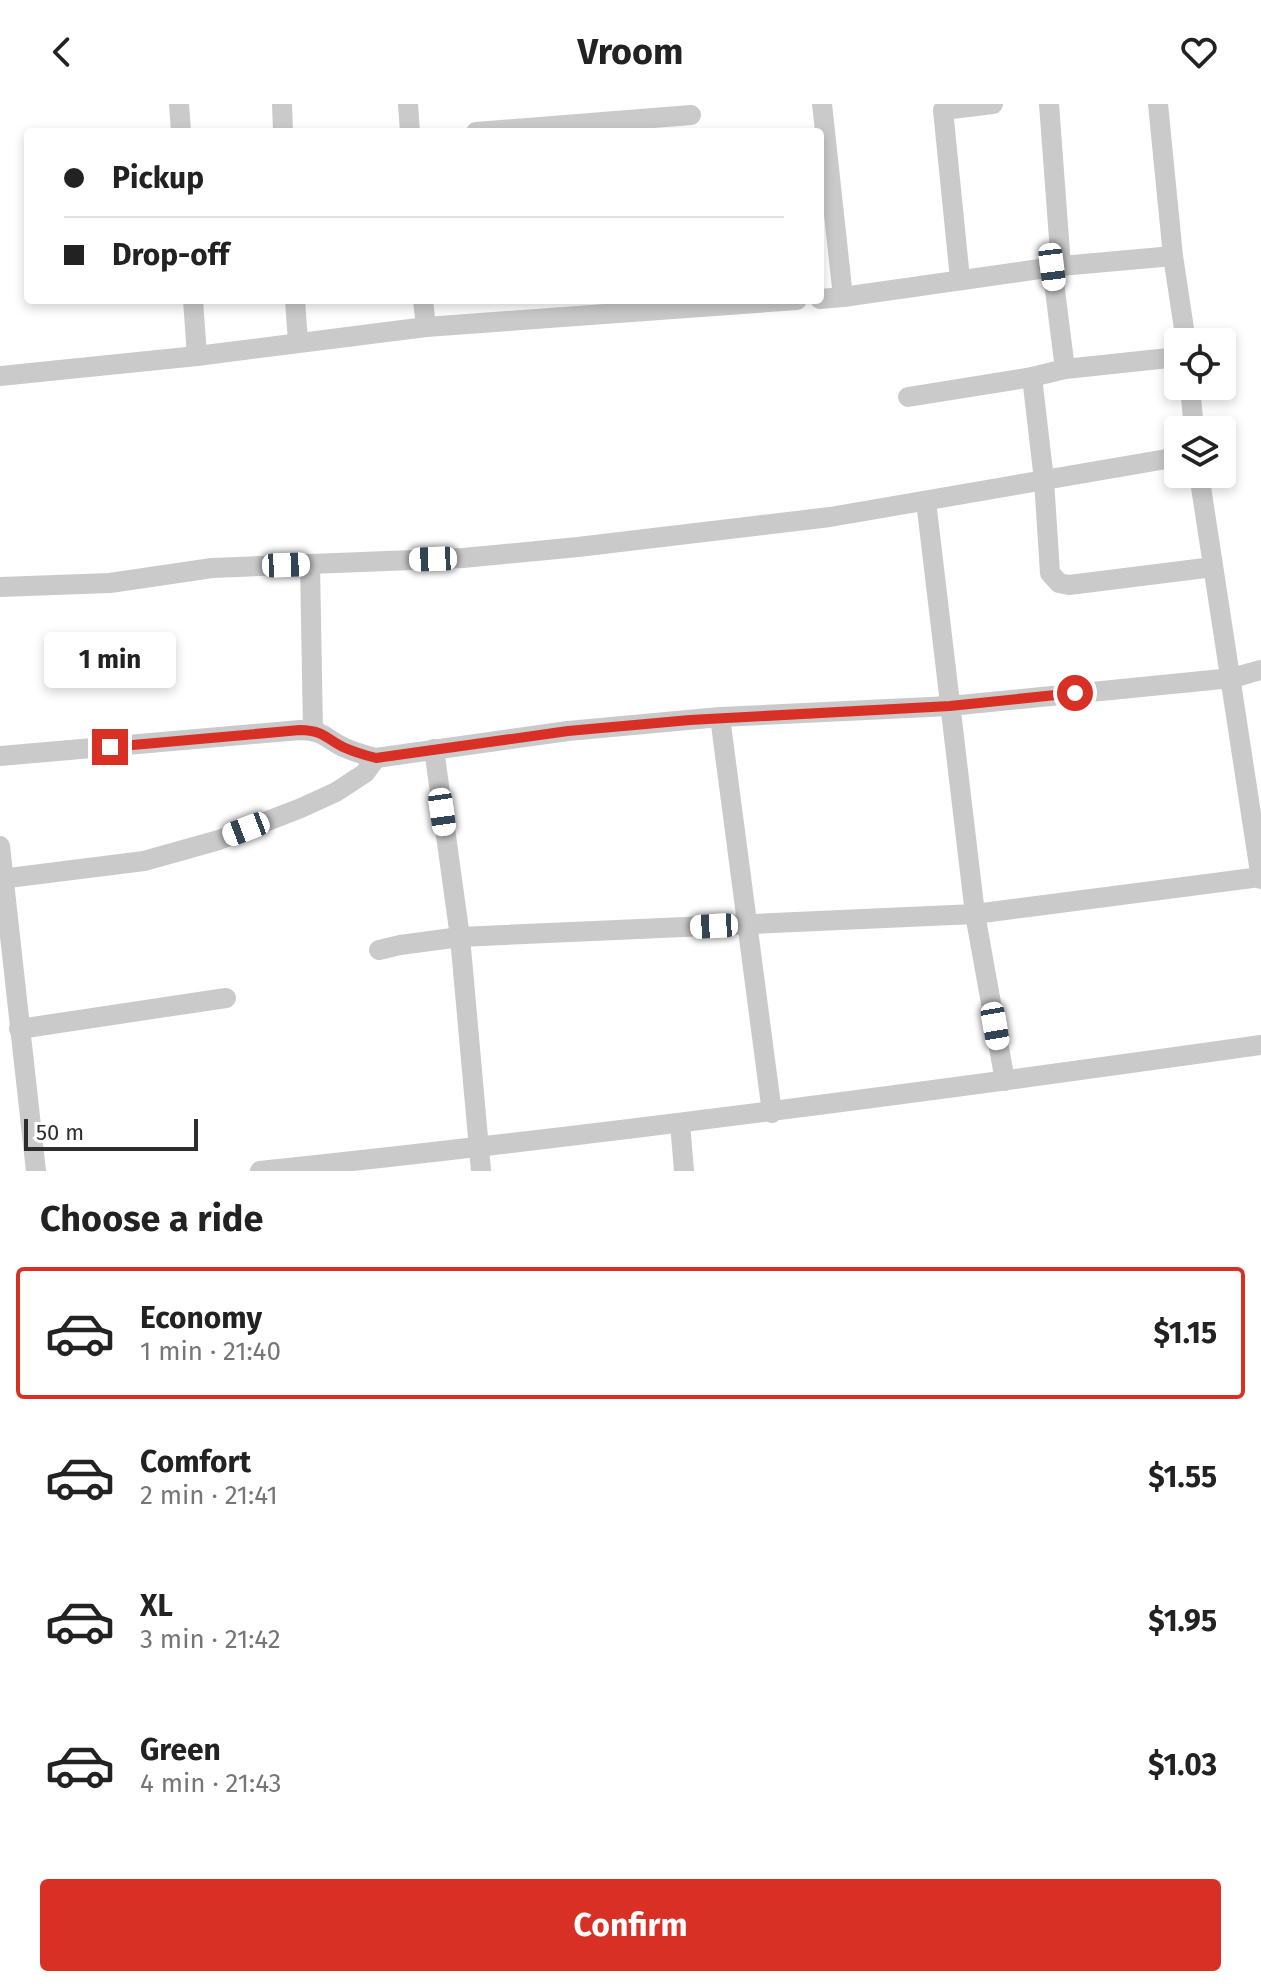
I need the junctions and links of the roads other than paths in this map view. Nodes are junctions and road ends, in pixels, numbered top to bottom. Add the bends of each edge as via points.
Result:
1 (179, 104) edge
2 (282, 104) edge
3 (408, 104) edge
4 (822, 104) edge
5 (993, 104) edge
6 (1049, 104) edge
7 (1158, 104) edge
8 (692, 117) edge
9 (181, 128) edge
10 (283, 128) edge
11 (410, 128) edge
12 (534, 128) edge
13 (1173, 256) junction
14 (1056, 266) junction
15 (960, 279) junction
16 (843, 297) junction
17 (824, 299) edge
18 (193, 304) edge
19 (295, 304) edge
20 (423, 304) edge
21 (695, 304) edge
22 (426, 327) junction
23 (1184, 328) edge
24 (298, 342) junction
25 (197, 356) junction
26 (1164, 358) edge
27 (1065, 369) junction
28 (0, 376) edge
29 (1032, 377) junction
30 (908, 397) dead end
31 (1164, 459) edge
32 (1044, 480) junction
33 (1201, 488) edge
34 (926, 501) junction
35 (310, 564) junction
36 (1213, 567) junction
37 (0, 587) edge
38 (1261, 670) edge
39 (1232, 678) junction
40 (950, 706) junction
41 (720, 717) junction
42 (313, 731) junction
43 (434, 749) junction
44 (0, 756) edge
45 (376, 758) junction
46 (0, 846) edge
47 (1261, 878) edge
48 (1, 879) edge
49 (975, 914) junction
50 (746, 925) junction
51 (460, 937) junction
52 (379, 950) dead end
53 (226, 998) dead end
54 (19, 1029) junction
55 (1261, 1045) edge
56 (0, 1052) edge
57 (22, 1052) junction
58 (1005, 1081) junction
59 (772, 1113) junction
60 (680, 1123) junction
61 (478, 1148) junction
62 (36, 1171) edge
63 (260, 1171) edge
64 (481, 1171) edge
65 (684, 1171) edge

1 - 9 street
2 - 10 street
3 - 11 street
4 - 16 street
5 - 15 street via 943,110
6 - 14 street
7 - 13 street
8 - 12 street
13 - 14 street
13 - 23 street
14 - 15 street
14 - 27 street
15 - 16 street
16 - 17 street
18 - 25 street
19 - 24 street
20 - 22 street
21 - 22 street
22 - 24 street
24 - 25 street
25 - 28 street
26 - 27 street
27 - 29 street
29 - 30 street
29 - 32 street
31 - 32 street
32 - 34 street
32 - 36 street via 1050,573 1059,583
33 - 36 street
34 - 35 street via 578,547
34 - 40 street
35 - 37 street via 212,568 110,583
35 - 42 street
36 - 39 street
38 - 39 street
39 - 40 street
39 - 47 street
40 - 41 street
40 - 49 street
41 - 43 street
41 - 50 street
42 - 44 street
42 - 45 street
43 - 45 street
43 - 51 street
45 - 48 street via 365,773 336,792 219,840 144,861
46 - 48 street
47 - 49 street
48 - 54 street
49 - 50 street
49 - 58 street
50 - 51 street
50 - 59 street
51 - 52 street
51 - 61 street
53 - 54 street
54 - 57 street
55 - 58 street
56 - 57 street
57 - 62 street
58 - 59 street
59 - 60 street
60 - 61 street
60 - 65 street
61 - 63 street
61 - 64 street

